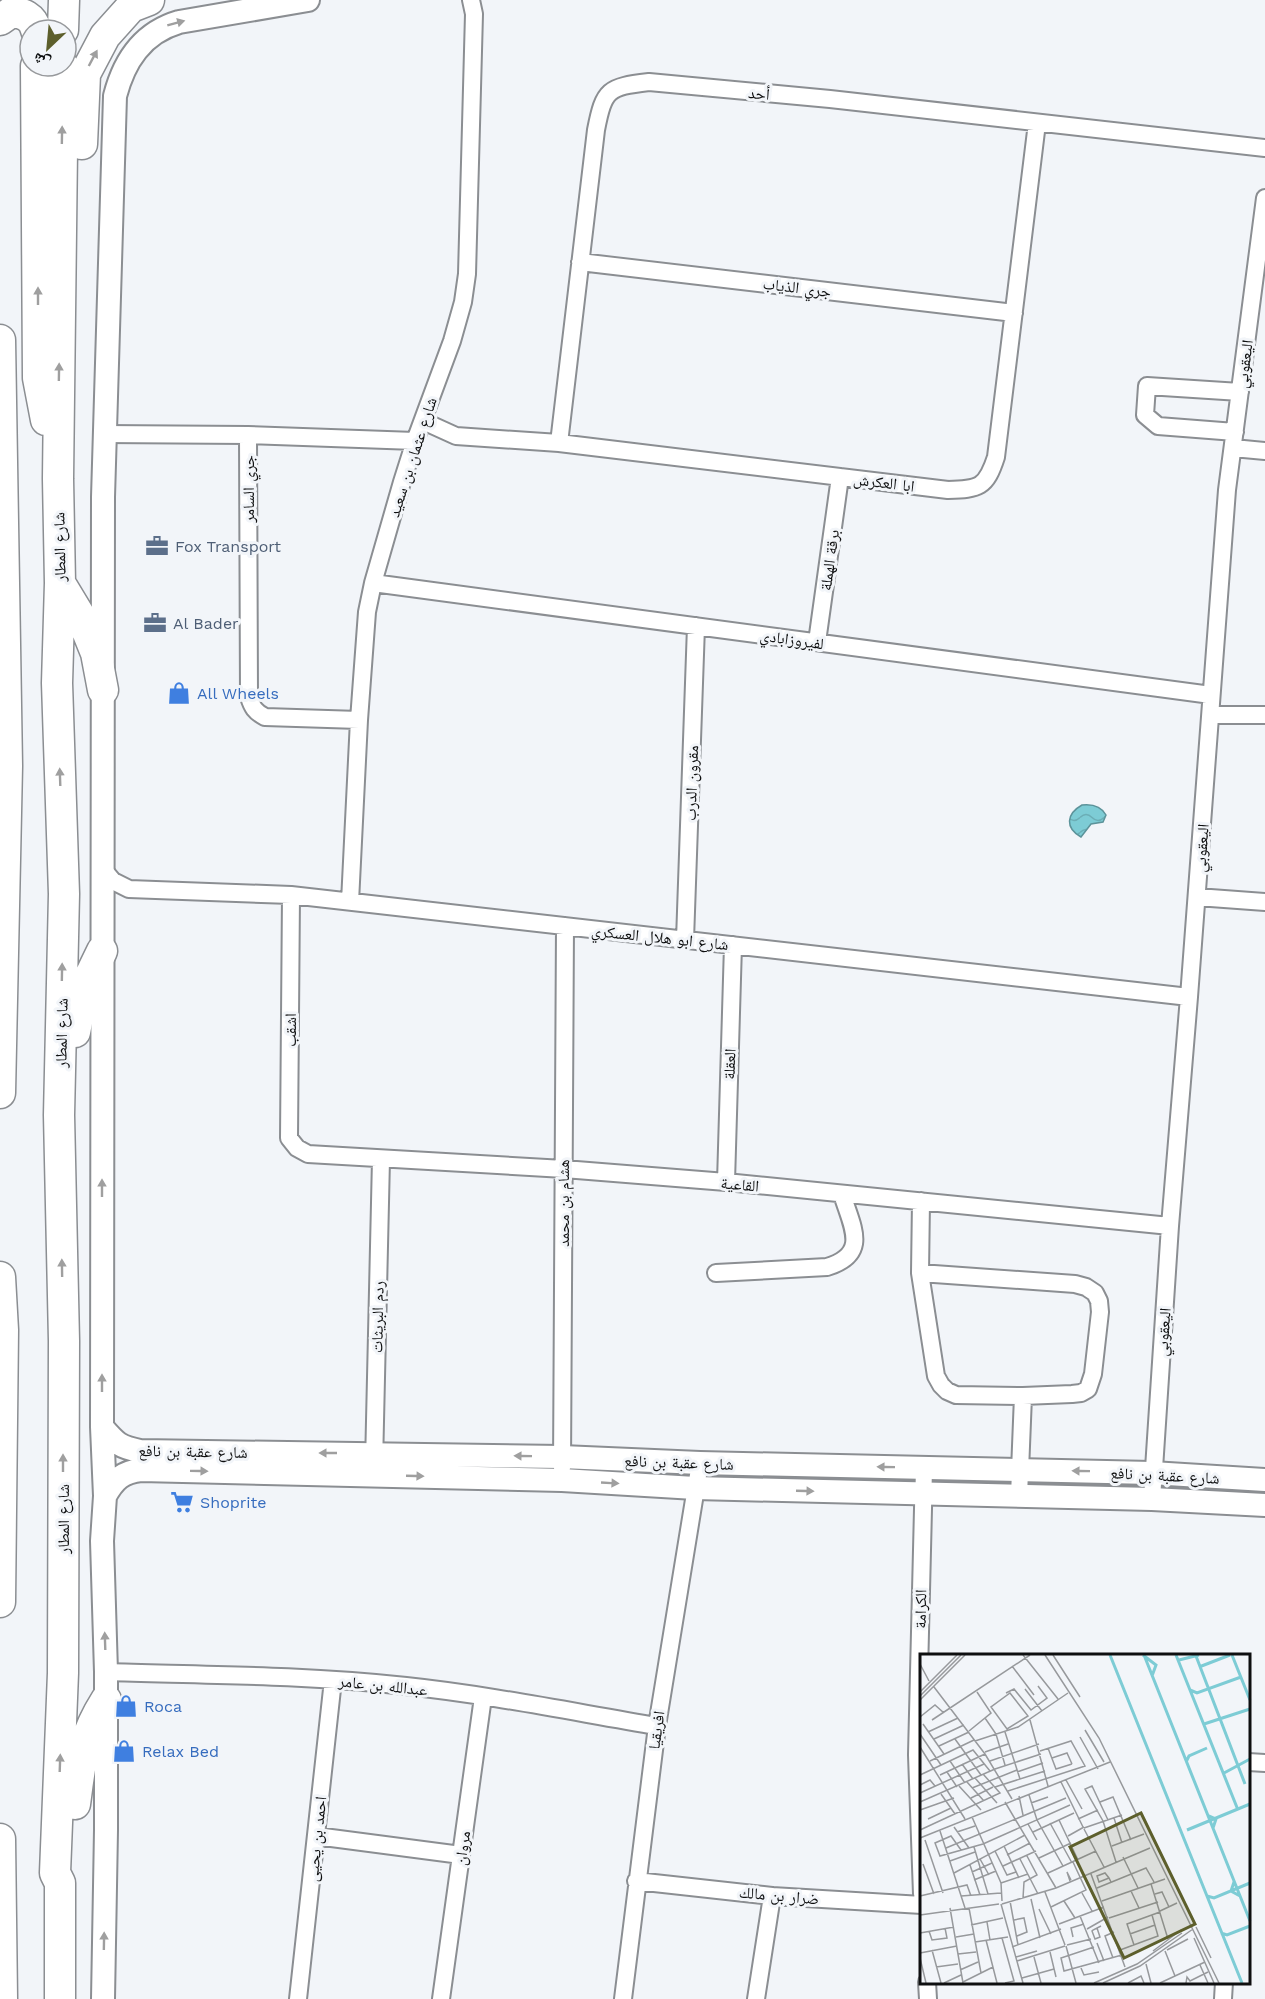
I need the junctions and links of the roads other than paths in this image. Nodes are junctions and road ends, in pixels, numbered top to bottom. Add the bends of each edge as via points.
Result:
1 (64, 0) edge
2 (149, 0) edge
3 (308, 0) edge
4 (474, 5) edge
5 (28, 18) edge
6 (63, 18) edge
7 (0, 20) edge
8 (36, 78) edge
9 (63, 78) edge
10 (1036, 123) junction
11 (1265, 148) edge
12 (1265, 198) edge
13 (580, 262) junction
14 (61, 279) junction
15 (1014, 313) junction
16 (0, 340) edge
17 (1240, 392) junction
18 (423, 421) junction
19 (104, 434) junction
20 (248, 435) junction
21 (1234, 440) junction
22 (415, 441) junction
23 (559, 443) junction
24 (1265, 451) edge
25 (840, 477) junction
26 (58, 479) junction
27 (60, 583) junction
28 (373, 583) junction
29 (696, 626) junction
30 (817, 642) junction
31 (103, 690) junction
32 (1211, 695) junction
33 (1211, 715) junction
34 (1265, 715) edge
35 (358, 720) junction
36 (102, 868) junction
37 (129, 889) junction
38 (291, 895) junction
39 (1197, 897) junction
40 (350, 902) junction
41 (1265, 902) edge
42 (102, 911) junction
43 (564, 926) junction
44 (685, 940) junction
45 (733, 945) junction
46 (102, 951) junction
47 (1190, 997) junction
48 (0, 1093) edge
49 (59, 1115) junction
50 (308, 1154) joint
51 (381, 1159) junction
52 (564, 1169) junction
53 (726, 1182) junction
54 (842, 1194) junction
55 (921, 1201) junction
56 (1170, 1226) junction
57 (716, 1273) dead end
58 (920, 1273) junction
59 (0, 1277) edge
60 (1023, 1396) junction
61 (102, 1427) junction
62 (562, 1457) junction
63 (700, 1463) junction
64 (374, 1464) junction
65 (924, 1468) junction
66 (1020, 1470) junction
67 (1152, 1473) junction
68 (562, 1480) junction
69 (1265, 1480) edge
70 (695, 1488) junction
71 (922, 1494) junction
72 (105, 1496) junction
73 (1019, 1496) junction
74 (1152, 1499) junction
75 (1265, 1504) edge
76 (0, 1602) edge
77 (920, 1654) edge
78 (920, 1668) edge
79 (333, 1680) junction
80 (106, 1686) junction
81 (483, 1696) junction
82 (657, 1726) junction
83 (919, 1755) edge
84 (1250, 1762) edge
85 (1265, 1763) edge
86 (920, 1824) edge
87 (316, 1836) junction
88 (0, 1839) edge
89 (461, 1855) junction
90 (636, 1881) junction
91 (60, 1883) junction
92 (772, 1896) junction
93 (920, 1905) edge
94 (927, 1984) edge
95 (1224, 1984) edge
96 (2, 1999) edge
97 (60, 1999) edge
98 (103, 1999) edge
99 (298, 1999) edge
100 (441, 1999) edge
101 (623, 1999) edge
102 (756, 1999) edge
103 (928, 1999) edge
104 (1223, 1999) edge

1 - 6 highway
14 -> 2 highway via 79,230 85,74 105,36 131,7
19 -> 3 street via 118,82 146,38 167,26
4 - 18 street, شارع عثمان بن سعيد via 467,274 452,341
5 - 7 highway via 10,13
26 -> 8 highway via 38,378
14 -> 9 highway, شارع المطار
10 - 11 street, أحد
10 - 13 street, أحد via 649,82 614,88 605,96 596,130
10 - 15 street, ابا العكرش
12 - 17 street, اليعقوبي
13 - 15 street, جري الذياب
13 - 23 street, أحد
26 -> 14 highway, شارع المطار
15 - 25 street, ابا العكرش via 996,457 983,484 948,490
16 - 48 highway via 7,766
17 - 21 street, اليعقوبي
17 - 21 street via 1147,386 1145,395 1145,416 1158,426
18 - 22 street, شارع عثمان بن سعيد
18 - 23 street, ابا العكرش via 456,436
19 - 20 street
19 - 31 street
20 - 22 street, جري السامر
20 - 35 street, جري السامر via 252,706 265,717
21 - 24 street
21 - 32 street, اليعقوبي
22 - 28 street, شارع عثمان بن سعيد
23 - 25 street, ابا العكرش
25 - 30 street, برقة الهملة
26 - 27 highway, شارع المطار
27 - 31 highway via 96,653
49 -> 27 highway, شارع المطار via 64,894 57,683
28 - 29 street, لفيروزابادي
28 - 35 street, شارع عثمان بن سعيد
29 - 30 street, لفيروزابادي
29 - 44 street, مقرون الدرب
30 - 32 street, لفيروزابادي
31 - 36 street
32 - 33 street, اليعقوبي
33 - 34 street
33 - 39 street, اليعقوبي
35 - 40 street, شارع عثمان بن سعيد
36 - 37 street via 113,881
36 - 42 street
37 - 38 street, شارع ابو هلال العسكري
37 - 42 street via 114,897
38 - 40 street, شارع ابو هلال العسكري
38 - 50 street, اشقب via 289,1138
39 - 41 street
39 - 47 street, اليعقوبي
40 - 43 street, شارع ابو هلال العسكري
42 - 46 street
43 - 44 street, شارع ابو هلال العسكري
43 - 52 street, هشام بن محمد
44 - 45 street, شارع ابو هلال العسكري
45 - 47 street, شارع ابو هلال العسكري
45 - 53 street, العقلة
46 - 49 highway via 82,995
61 -> 46 street
47 - 56 street, اليعقوبي
91 -> 49 highway, شارع المطار via 55,1873 63,1673 64,1341
50 - 51 street, القاعية
51 - 52 street, القاعية
51 - 64 street, ردم البريثات
52 - 53 street, القاعية
52 - 62 street, هشام بن محمد
53 - 54 street, القاعية
54 - 55 street, القاعية
54 - 57 street via 855,1240 843,1262 826,1267
55 - 56 street, القاعية
55 - 58 street
56 - 67 street, اليعقوبي
58 - 60 street via 936,1376 941,1385 956,1395
58 - 60 street via 1075,1284 1095,1293 1100,1312 1088,1389 1081,1393
59 - 76 highway via 3,1330
60 - 66 street
64 -> 61 street, شارع عقبة بن نافع via 140,1451 124,1448
61 - 72 street
62 - 63 street, شارع عقبة بن نافع
62 -> 64 street, شارع عقبة بن نافع
62 - 68 street, هشام بن محمد
65 -> 63 street, شارع عقبة بن نافع
63 - 70 street, افريقيا
64 -> 68 street, شارع عقبة بن نافع
72 -> 64 street, شارع عقبة بن نافع via 112,1483 130,1471
65 - 66 street, شارع عقبة بن نافع
65 - 71 street, الكرامة
67 -> 66 street, شارع عقبة بن نافع
66 - 73 street
67 - 69 street, شارع عقبة بن نافع
67 - 74 street, اليعقوبي
68 -> 70 street, شارع عقبة بن نافع
70 -> 71 street, شارع عقبة بن نافع
70 - 82 street, افريقيا
71 - 73 street, شارع عقبة بن نافع
71 - 77 street, الكرامة
80 -> 72 street via 102,1541
73 - 74 street, شارع عقبة بن نافع
74 - 75 street, شارع عقبة بن نافع
78 - 83 street, الكرامة
79 - 80 street, عبدالله بن عامر
79 - 81 street, عبدالله بن عامر
79 - 87 street, احمد بن يحيى
80 - 91 highway via 82,1751
98 -> 80 street
81 - 82 street, عبدالله بن عامر
81 - 89 street, مروان
82 - 90 street, افريقيا
83 - 86 street, الكرامة
84 - 85 street
87 - 89 street
87 - 99 street, احمد بن يحيى
88 - 96 highway
89 - 100 street, مروان
90 - 92 street, ضرار بن مالك
90 - 101 street, افريقيا
91 - 97 highway, شارع المطار
92 - 93 street, ضرار بن مالك
92 - 102 street
94 - 103 street
95 - 104 street

